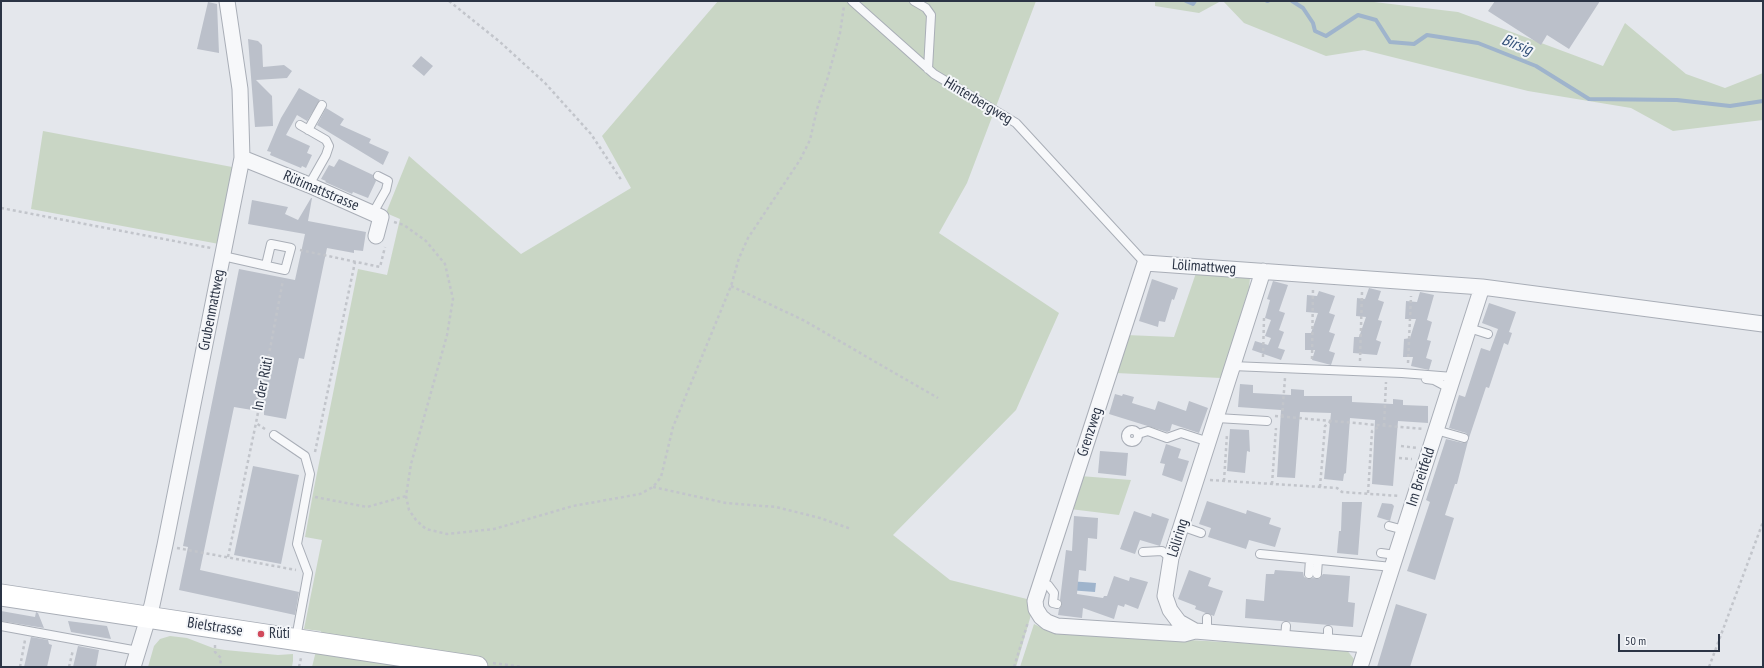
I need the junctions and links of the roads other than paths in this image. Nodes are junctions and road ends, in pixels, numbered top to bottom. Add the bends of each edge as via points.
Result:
1 (227, 1) edge
2 (852, 1) edge
3 (914, 1) edge
4 (928, 69) junction
5 (322, 105) dead end
6 (300, 125) dead end
7 (308, 130) junction
8 (242, 158) junction
9 (378, 176) dead end
10 (309, 184) junction
11 (377, 215) junction
12 (376, 236) road end
13 (223, 253) junction
14 (1145, 263) junction
15 (266, 265) junction
16 (1263, 271) junction
17 (1482, 287) junction
18 (1763, 324) edge
19 (1469, 328) junction
20 (1488, 334) dead end
21 (1232, 366) junction
22 (1455, 382) junction
23 (1222, 418) junction
24 (1269, 418) road end
25 (1436, 430) junction
26 (1138, 434) dead end
27 (274, 435) road end
28 (1464, 438) dead end
29 (1209, 442) junction
30 (1181, 526) junction
31 (1389, 526) dead end
32 (1404, 530) junction
33 (1201, 533) dead end
34 (1143, 552) dead end
35 (1381, 553) dead end
36 (1260, 554) dead end
37 (1171, 558) junction
38 (1314, 559) junction
39 (1394, 561) junction
40 (1047, 574) junction
41 (1313, 574) dead end
42 (1, 595) edge
43 (1058, 604) dead end
44 (148, 617) junction
45 (1208, 618) dead end
46 (1, 626) edge
47 (1201, 632) junction
48 (296, 639) junction
49 (1367, 645) junction
50 (138, 651) junction
51 (133, 667) edge
52 (477, 667) edge
53 (1360, 667) edge

1 - 8 street, Grubenmattweg via 242,75 246,119
2 - 4 lane, Hinterbergweg
3 - 4 lane via 926,8 930,16
4 - 14 lane, Hinterbergweg via 1016,123
5 - 7 lane
6 - 7 lane
7 - 10 lane via 326,140 329,146
8 - 10 street, Rütimattstrasse
8 - 13 street, Grubenmattweg
9 - 11 lane via 388,181
10 - 11 street, Rütimattstrasse
11 - 12 street
13 - 15 lane
13 - 44 street, Grubenmattweg via 165,545
14 - 16 street, Lölimattweg
14 - 40 street, Grenzweg via 1062,536
15 - 15 lane via 285,270 291,248 271,244
16 - 17 street, Lölimattweg
16 - 21 street, Löliring
17 - 18 street, Lölimattweg
17 - 19 street, Im Breitfeld
19 - 20 lane
19 - 22 street, Im Breitfeld via 1467,352
21 - 22 lane via 1386,373
21 - 23 street, Löliring
22 - 25 street, Im Breitfeld
23 - 24 lane
23 - 29 street, Löliring
25 - 28 lane
25 - 32 street, Im Breitfeld
26 - 29 lane via 1148,431 1167,438 1181,433
27 - 48 lane via 305,456 310,474 297,544 308,573
29 - 30 street, Löliring
30 - 33 lane
30 - 37 street, Löliring
31 - 32 lane
32 - 39 street, Im Breitfeld
34 - 37 lane via 1162,551
35 - 39 lane
36 - 38 lane
37 - 47 street, Löliring via 1166,596 1170,610 1179,622
38 - 39 lane
38 - 41 lane
39 - 49 street, Im Breitfeld
40 - 43 lane via 1048,585 1054,593 1053,603
40 - 47 street, Grenzweg via 1035,601 1036,609 1047,622 1057,626 1184,634
42 - 44 main road, Bielstrasse
44 - 48 main road, Bielstrasse
44 - 50 street, Grubenmattweg
45 - 47 lane
46 - 50 lane
47 - 49 street, Löliring via 1286,632 1328,636
48 - 52 main road, Bielstrasse
49 - 53 street, Im Breitfeld
50 - 51 street, Grubenmattweg

